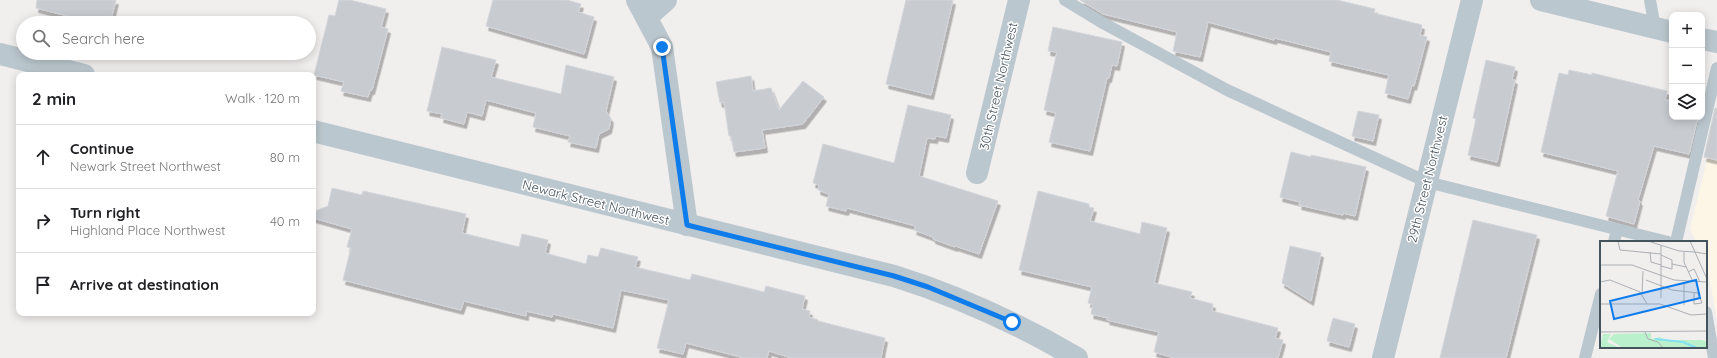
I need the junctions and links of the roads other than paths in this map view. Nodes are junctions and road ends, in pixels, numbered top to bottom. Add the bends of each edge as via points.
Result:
1 (666, 0) edge
2 (1019, 0) edge
3 (1065, 0) edge
4 (1472, 0) edge
5 (1541, 0) edge
6 (1650, 0) edge
7 (642, 8) edge
8 (1664, 30) edge
9 (1705, 40) edge
10 (1717, 42) edge
11 (0, 54) edge
12 (16, 58) edge
13 (24, 60) edge
14 (1717, 68) edge
15 (72, 72) edge
16 (316, 132) edge
17 (977, 173) dead end
18 (1427, 182) junction
19 (687, 225) junction
20 (1617, 229) junction
21 (1614, 241) edge
22 (1664, 241) edge
23 (1676, 241) edge
24 (1600, 298) edge
25 (1707, 318) edge
26 (1077, 358) edge
27 (1383, 358) edge
28 (1585, 358) edge
29 (1714, 358) edge

1 - 7 street
2 - 17 street, 30th Street Northwest
3 - 18 lane via 1227,90
4 - 18 street, 29th Street Northwest
5 - 8 street
6 - 8 lane
7 - 19 street via 662,47
9 - 10 street
11 - 12 street
13 - 15 street
14 - 23 lane
16 - 19 street, Newark Street Northwest
18 - 20 lane
18 - 27 street, 29th Street Northwest
19 - 26 street, Newark Street Northwest via 894,276 928,287 1012,322
20 - 21 lane
20 - 22 lane
24 - 28 lane
25 - 29 lane

